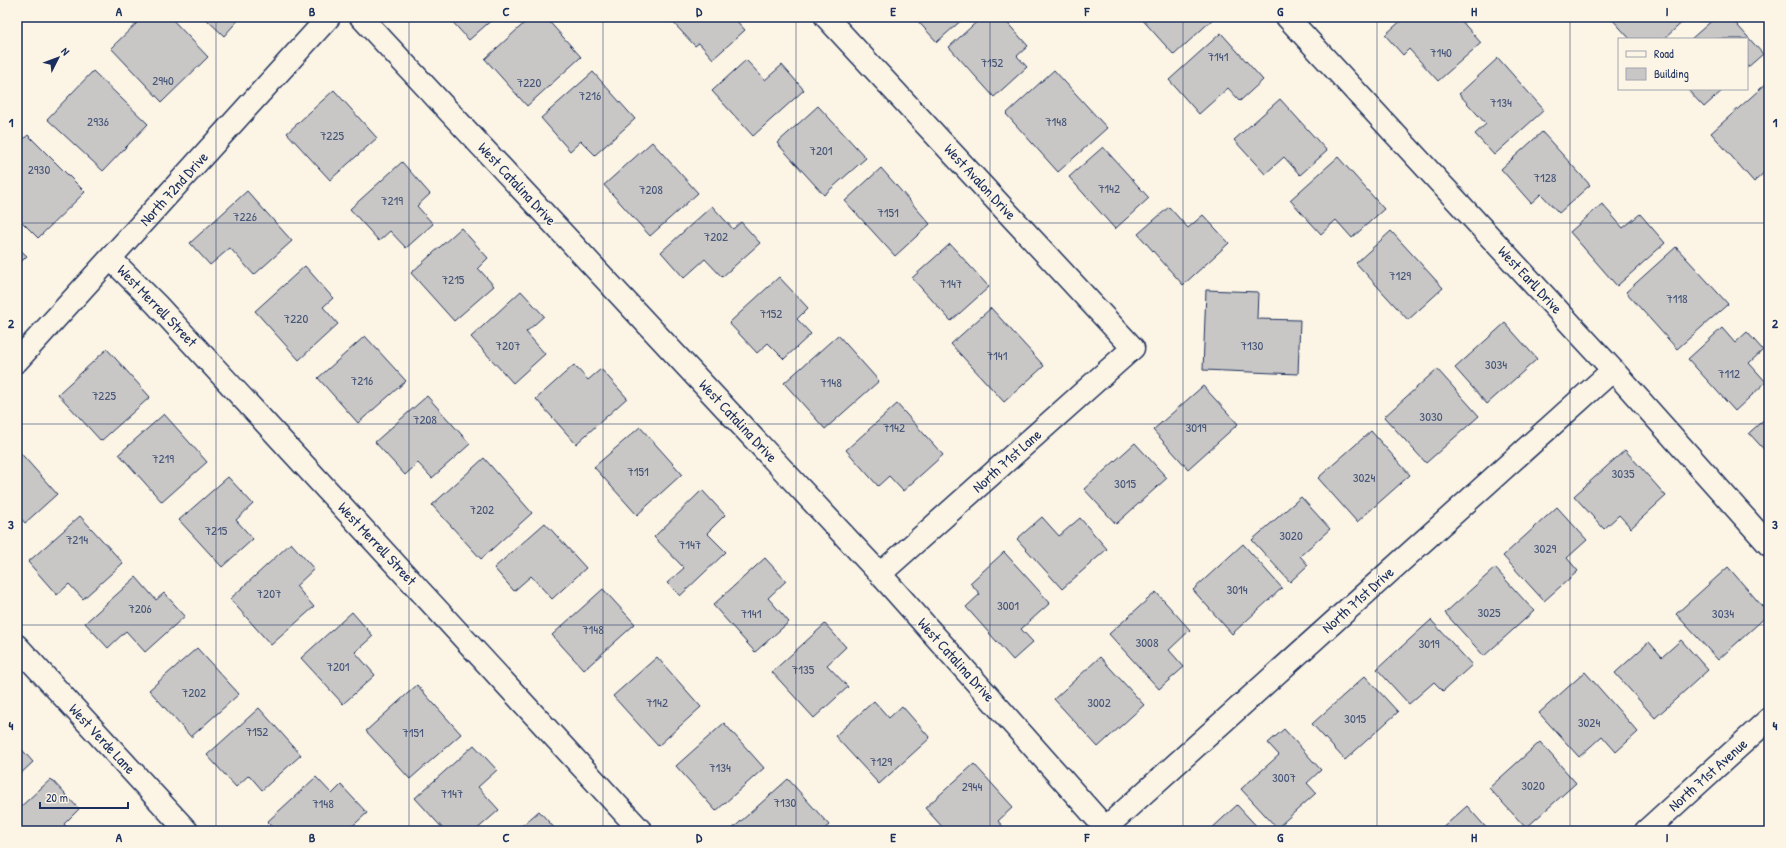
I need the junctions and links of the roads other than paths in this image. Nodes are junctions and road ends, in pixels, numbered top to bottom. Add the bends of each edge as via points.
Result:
1 (330, 17) edge
2 (361, 17) edge
3 (826, 17) edge
4 (1287, 17) edge
5 (111, 259) junction
6 (1133, 348) joint
7 (17, 361) edge
8 (1613, 370) junction
9 (1769, 545) edge
10 (880, 574) junction
11 (17, 646) edge
12 (1769, 719) edge
13 (1105, 830) edge
14 (187, 831) edge
15 (641, 831) edge
16 (1646, 831) edge

1 - 5 street, North 72nd Drive
2 - 10 street, West Catalina Drive
3 - 6 street, West Avalon Drive
4 - 8 street, West Earll Drive
5 - 7 street, North 72nd Drive
5 - 15 street, West Merrell Street via 156,304
6 - 10 street, North 71st Lane
8 - 9 street, West Earll Drive
8 - 13 street, North 71st Drive
10 - 13 street, West Catalina Drive
11 - 14 street, West Verde Lane
12 - 16 street, North 71st Avenue

